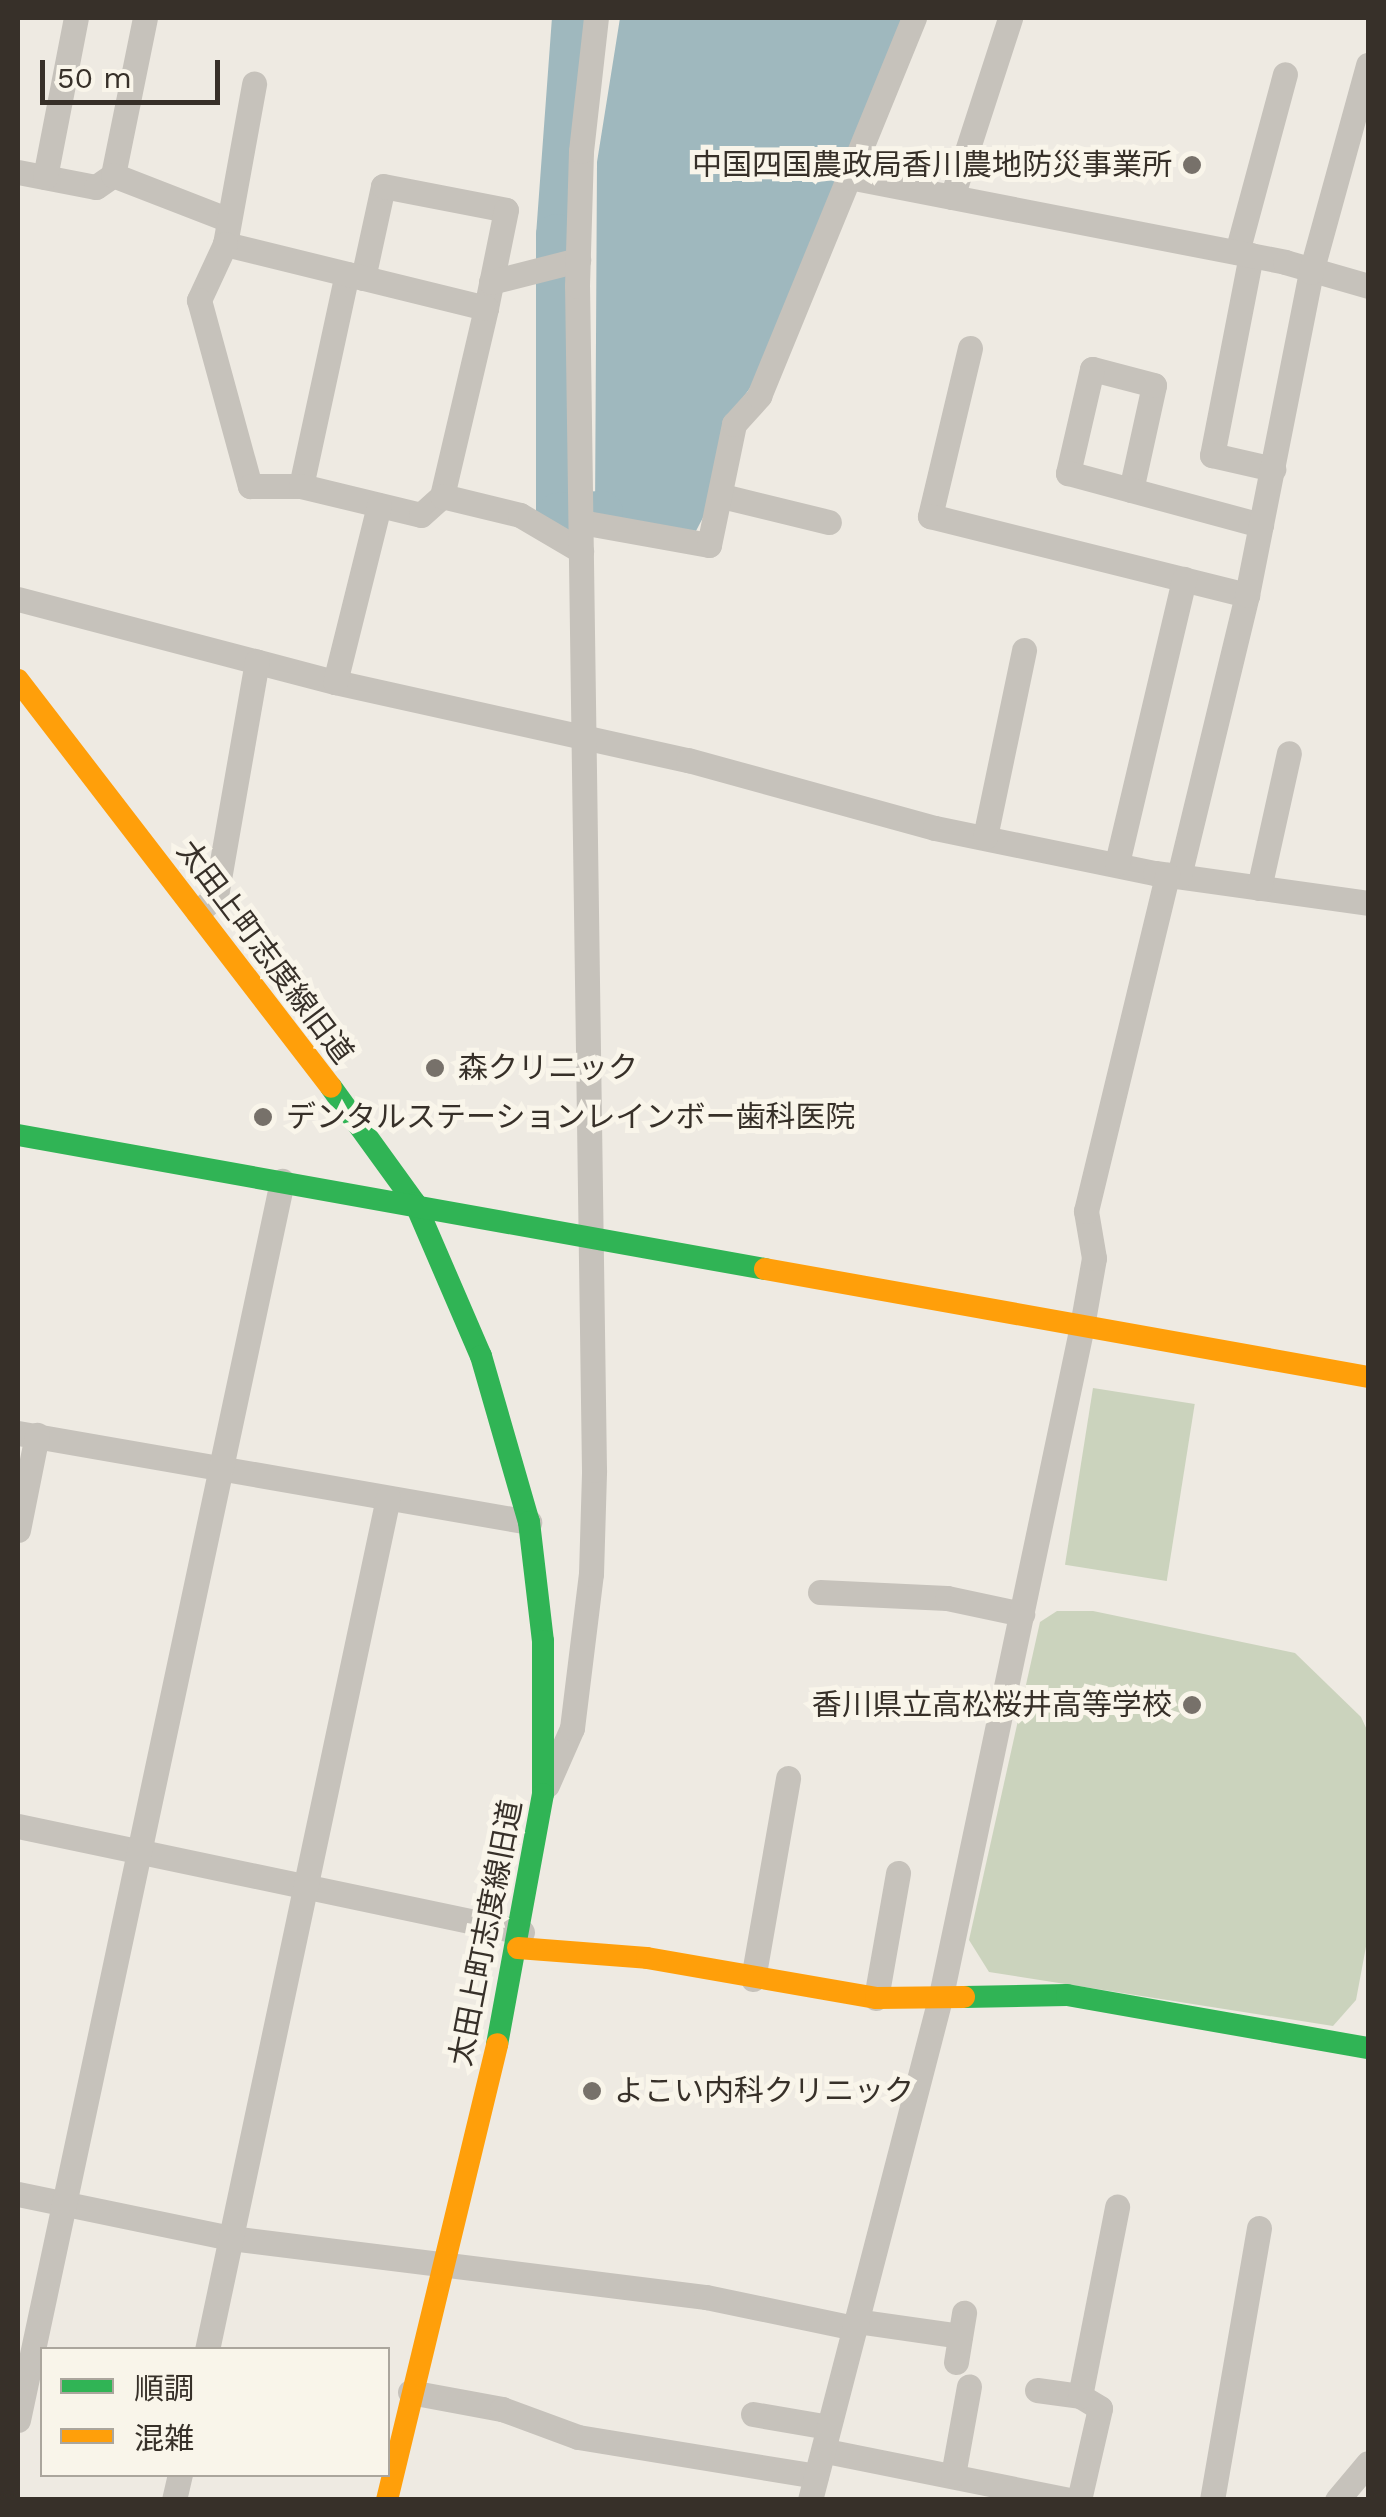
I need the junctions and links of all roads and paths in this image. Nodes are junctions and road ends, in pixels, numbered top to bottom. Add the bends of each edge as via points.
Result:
1 (76, 18) edge
2 (145, 18) edge
3 (596, 18) edge
4 (914, 18) edge
5 (1010, 18) edge
6 (1368, 65) edge
7 (1285, 74) dead end
8 (254, 84) dead end
9 (18, 172) edge
10 (114, 175) junction
11 (45, 177) junction
12 (849, 177) junction
13 (952, 197) junction
14 (227, 232) junction
15 (1244, 254) junction
16 (570, 262) junction
17 (1312, 272) junction
18 (355, 276) junction
19 (492, 282) junction
20 (1368, 286) edge
21 (486, 308) junction
22 (970, 348) dead end
23 (1273, 469) junction
24 (301, 486) junction
25 (1131, 490) junction
26 (442, 496) junction
27 (722, 496) junction
28 (380, 505) junction
29 (581, 515) junction
30 (828, 522) dead end
31 (1261, 525) junction
32 (581, 551) junction
33 (1184, 579) junction
34 (1246, 595) junction
35 (18, 599) edge
36 (1024, 650) dead end
37 (256, 662) junction
38 (18, 680) edge
39 (335, 682) junction
40 (580, 738) junction
41 (1289, 754) dead end
42 (984, 837) junction
43 (1117, 863) junction
44 (1173, 876) junction
45 (1259, 888) junction
46 (1368, 902) edge
47 (198, 912) junction
48 (18, 1135) edge
49 (282, 1181) junction
50 (415, 1203) junction
51 (590, 1240) junction
52 (1082, 1326) junction
53 (1368, 1377) edge
54 (28, 1434) edge
55 (224, 1467) junction
56 (388, 1498) junction
57 (529, 1522) junction
58 (18, 1530) edge
59 (820, 1592) dead end
60 (1022, 1614) junction
61 (788, 1778) dead end
62 (544, 1794) junction
63 (18, 1826) edge
64 (140, 1854) junction
65 (898, 1873) dead end
66 (308, 1888) junction
67 (520, 1940) junction
68 (753, 1979) junction
69 (941, 1995) junction
70 (876, 1998) junction
71 (1368, 2048) edge
72 (18, 2194) edge
73 (65, 2204) junction
74 (1118, 2207) dead end
75 (1259, 2228) dead end
76 (231, 2238) junction
77 (444, 2260) junction
78 (855, 2325) junction
79 (208, 2347) edge
80 (956, 2362) dead end
81 (969, 2386) dead end
82 (1036, 2390) dead end
83 (410, 2392) junction
84 (1080, 2396) junction
85 (754, 2414) dead end
86 (18, 2420) edge
87 (827, 2439) junction
88 (1368, 2463) edge
89 (953, 2475) junction
90 (813, 2488) edge
91 (1002, 2492) edge
92 (387, 2500) edge
93 (1068, 2500) edge
94 (1079, 2500) edge
95 (1212, 2500) edge
96 (1337, 2500) edge

1 - 11 street
2 - 10 street
3 - 16 street
4 - 12 street
5 - 13 street
6 - 17 street
7 - 15 street
8 - 14 street
9 - 11 street
10 - 11 street via 96,187
10 - 14 street
12 - 13 street
12 - 27 street via 759,396 734,424
13 - 15 street
14 - 18 street
14 - 24 street via 199,300 250,486
15 - 17 street
15 - 23 street via 1212,456
16 - 19 street
16 - 29 street
17 - 20 street
17 - 23 street
18 - 19 street via 382,186 506,210
18 - 21 street
18 - 24 street
19 - 21 street
21 - 26 street
22 - 33 street via 930,516
23 - 31 street
24 - 28 street
25 - 25 street via 1068,473 1092,369 1154,385
25 - 31 street
26 - 28 street via 420,515
26 - 32 street via 520,514
27 - 29 street via 709,545
27 - 30 street
28 - 39 street
29 - 32 street
31 - 34 street
32 - 40 street
33 - 34 street
33 - 43 street
34 - 44 street
35 - 37 street
36 - 42 street
37 - 39 street
37 - 47 street via 216,896
38 - 47 street, 太田上町志度線旧道
39 - 40 street
40 - 42 street
40 - 51 street
41 - 45 street
42 - 43 street
43 - 44 street
44 - 45 street
44 - 52 street via 1086,1211 1094,1258
45 - 46 street
47 - 50 street, 太田上町志度線旧道
48 - 49 street
49 - 50 street
49 - 55 street
50 - 51 street
50 - 57 street, 太田上町志度線旧道 via 481,1356
51 - 52 street
51 - 62 street via 591,1574 572,1728
52 - 53 street
52 - 60 street
54 - 55 street
54 - 58 street
55 - 56 street
55 - 64 street
56 - 57 street
56 - 66 street
57 - 62 street, 太田上町志度線旧道 via 543,1641
59 - 60 street via 947,1598
60 - 69 street
61 - 68 street
62 - 67 street, 太田上町志度線旧道
63 - 64 street
64 - 66 street
64 - 73 street
65 - 70 street
66 - 67 street
66 - 76 street
67 - 68 street
67 - 77 street, 太田上町志度線旧道
68 - 70 street
69 - 70 street
69 - 71 street via 1066,1995
69 - 78 street
72 - 73 street
73 - 76 street
73 - 86 street
74 - 84 street
75 - 95 street
76 - 77 street
76 - 79 street
77 - 78 street
77 - 83 street, 太田上町志度線旧道
78 - 80 street via 962,2325
78 - 87 street
81 - 89 street
82 - 84 street
83 - 90 street
83 - 92 street, 太田上町志度線旧道
84 - 94 street via 1100,2408
85 - 87 street
87 - 89 street
87 - 90 street
88 - 96 street
89 - 91 street
91 - 93 street

